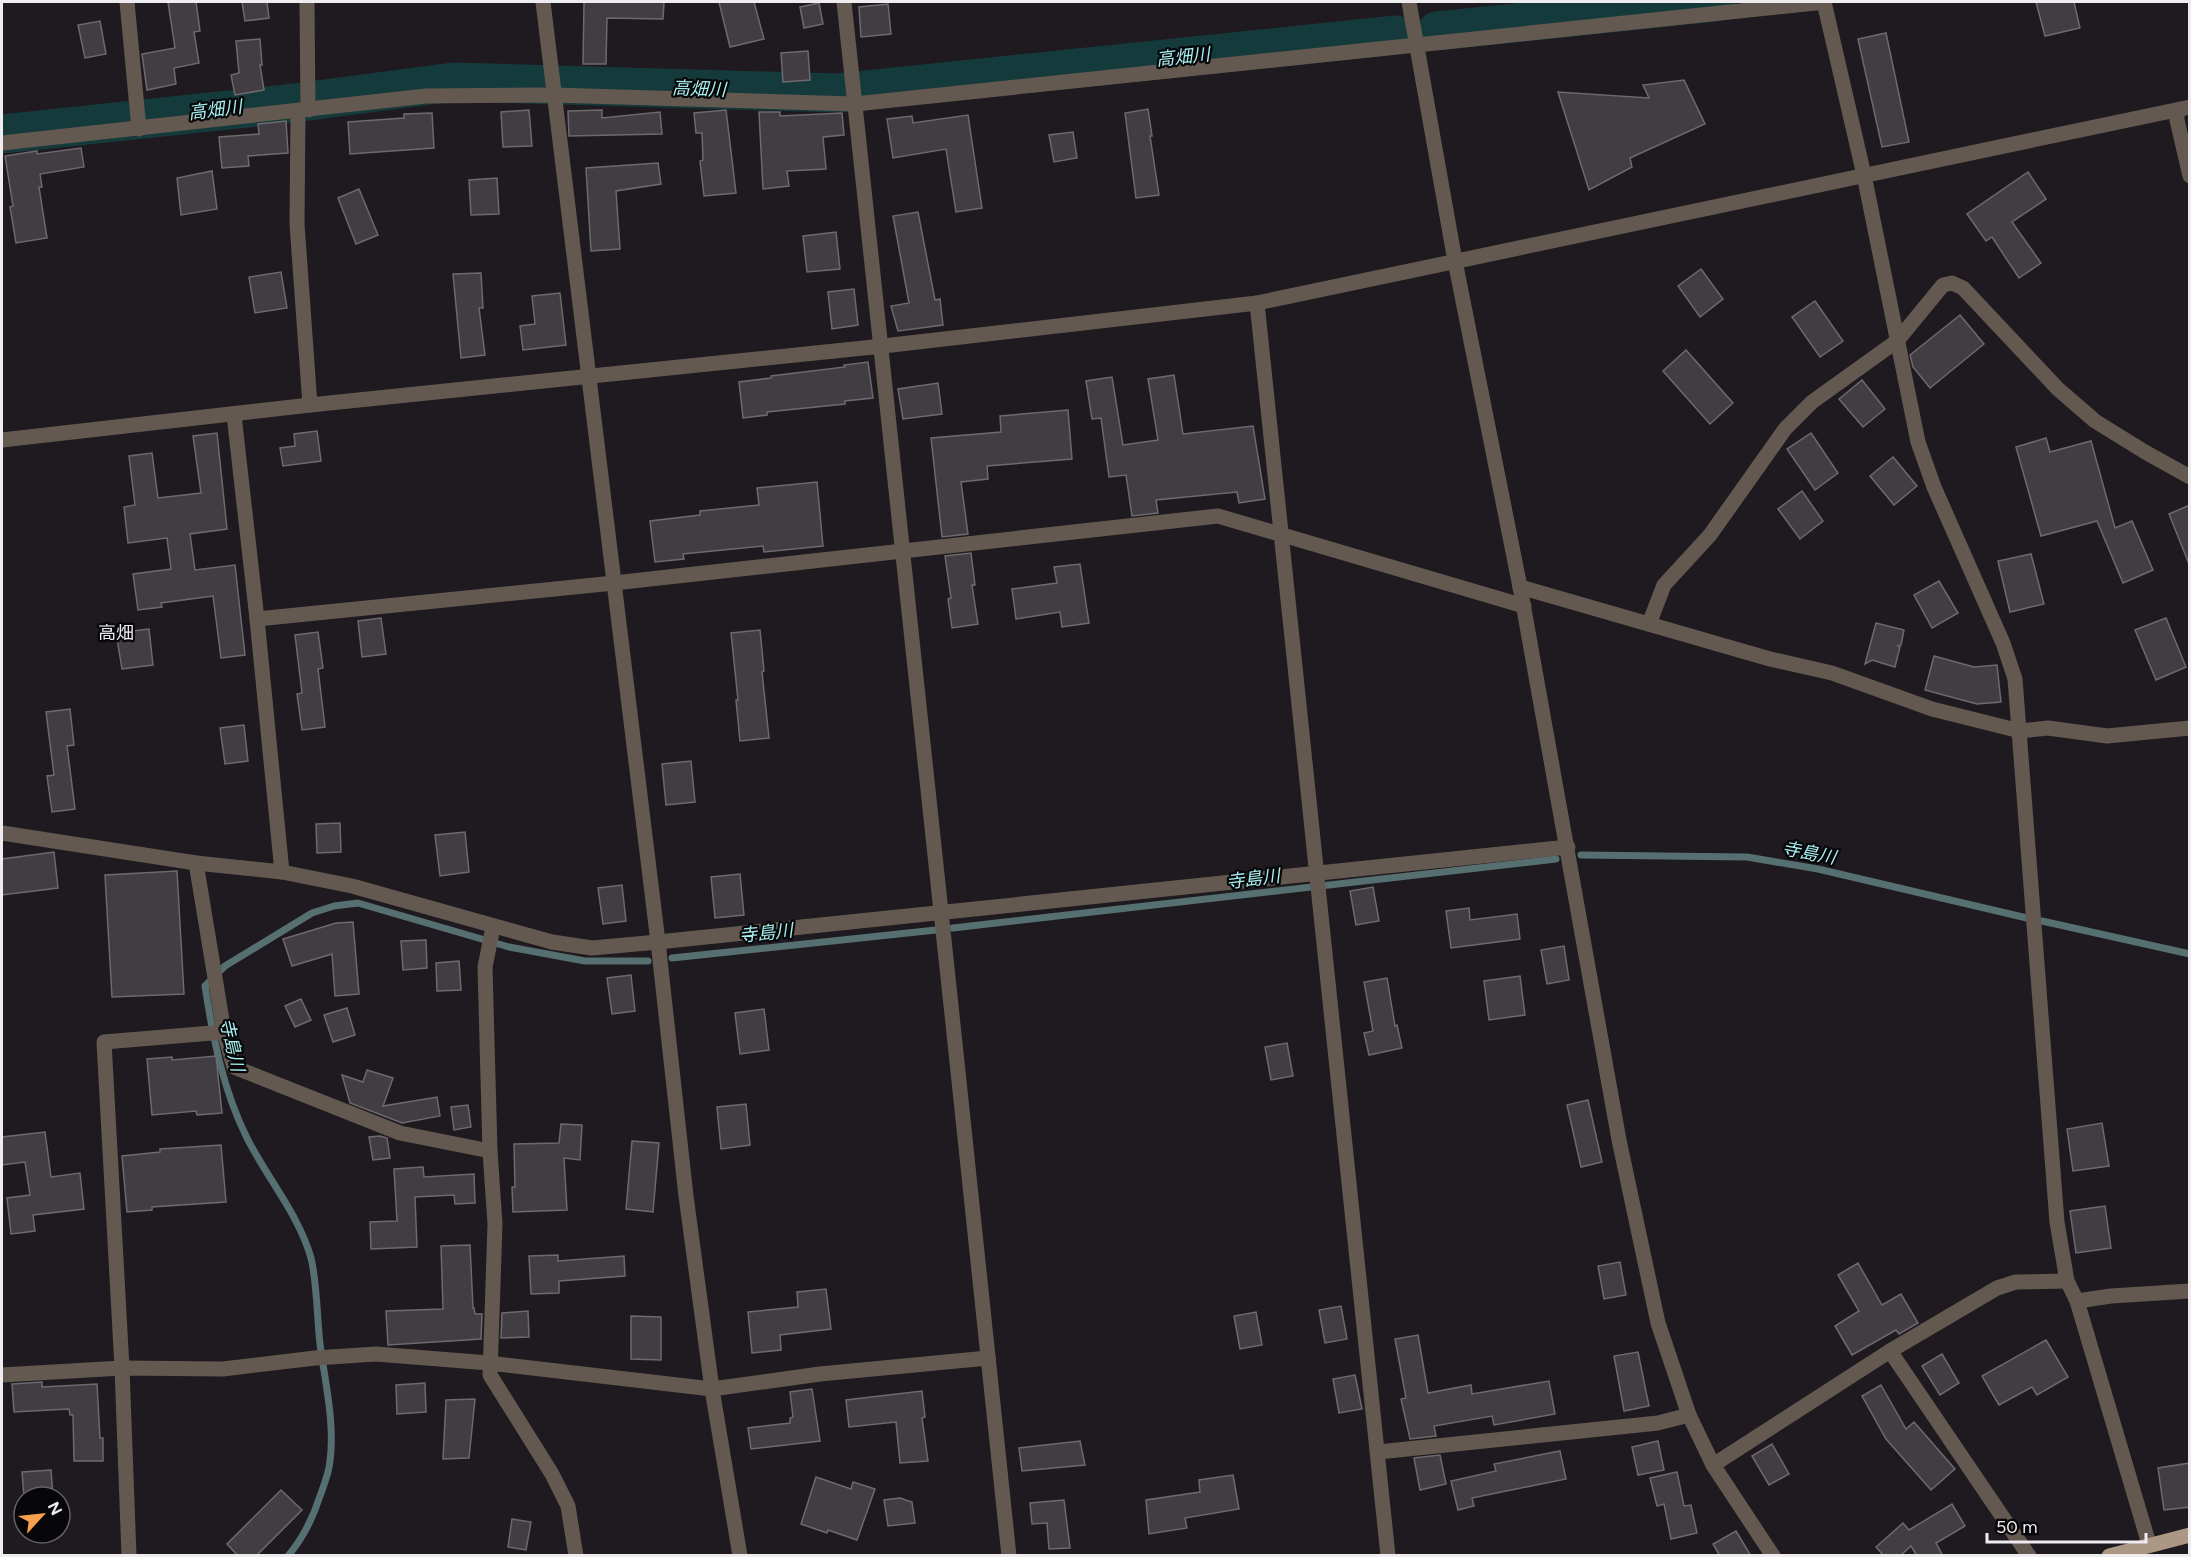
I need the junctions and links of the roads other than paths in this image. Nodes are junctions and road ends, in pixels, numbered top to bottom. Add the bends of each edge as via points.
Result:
1 (127, 2) edge
2 (307, 2) edge
3 (543, 2) edge
4 (844, 2) edge
5 (1409, 2) edge
6 (1824, 2) edge
7 (1416, 43) junction
8 (553, 95) junction
9 (854, 96) junction
10 (305, 105) junction
11 (2183, 109) edge
12 (138, 121) junction
13 (2, 143) edge
14 (1863, 175) junction
15 (2190, 176) edge
16 (1455, 261) junction
17 (1257, 303) junction
18 (1897, 341) junction
19 (883, 346) junction
20 (588, 377) junction
21 (310, 405) junction
22 (234, 415) junction
23 (2, 440) edge
24 (2190, 477) edge
25 (1280, 534) junction
26 (903, 551) junction
27 (614, 583) junction
28 (1520, 586) junction
29 (1524, 606) junction
30 (257, 620) junction
31 (1649, 624) junction
32 (2190, 728) edge
33 (2020, 731) junction
34 (2, 833) edge
35 (1568, 847) junction
36 (196, 862) junction
37 (282, 872) junction
38 (1318, 881) junction
39 (942, 913) junction
40 (491, 936) junction
41 (658, 942) junction
42 (217, 1033) junction
43 (490, 1151) junction
44 (2067, 1281) junction
45 (2190, 1291) edge
46 (2077, 1301) junction
47 (1890, 1351) junction
48 (988, 1358) junction
49 (489, 1363) junction
50 (122, 1368) junction
51 (2, 1375) edge
52 (712, 1389) junction
53 (1689, 1415) junction
54 (1378, 1452) junction
55 (1713, 1466) junction
56 (2190, 1535) edge
57 (2149, 1544) junction
58 (129, 1556) edge
59 (576, 1556) edge
60 (740, 1556) edge
61 (1009, 1556) edge
62 (1388, 1556) edge
63 (1773, 1556) edge
64 (2029, 1556) edge
65 (2109, 1556) edge

1 - 12 street
2 - 10 street
3 - 8 street
4 - 9 street
5 - 7 street
6 - 7 street
6 - 14 street
7 - 9 street
7 - 16 street
8 - 9 street
8 - 10 street via 426,96
8 - 20 street
9 - 19 street
10 - 12 street
10 - 21 street via 297,224
11 - 14 street
11 - 15 street via 2177,120
12 - 13 street
14 - 16 street
14 - 18 street
16 - 17 street
16 - 28 street
17 - 19 street
17 - 25 street
18 - 24 street via 1943,285 1952,283 1963,288 2058,389 2095,421
18 - 31 street via 1812,402 1785,429 1710,535 1664,585
18 - 33 street via 1918,442 1934,488 2015,680
19 - 20 street
19 - 26 street
20 - 21 street
20 - 27 street
21 - 22 street
22 - 23 street
22 - 30 street
25 - 26 street via 1218,516
25 - 29 street
25 - 38 street
26 - 27 street
26 - 39 street
27 - 30 street
27 - 41 street
28 - 29 street
28 - 31 street
29 - 35 street
30 - 37 street
31 - 33 street via 1832,673 1932,709
32 - 33 street via 2107,736 2048,728
33 - 44 street via 2057,1221
34 - 36 street
35 - 38 street
35 - 53 street via 1619,1140 1653,1300
36 - 37 street
36 - 42 street via 215,975
37 - 40 street via 352,886
38 - 39 street
38 - 54 street
39 - 41 street
39 - 48 street
40 - 41 street via 592,948
40 - 43 street via 485,967
41 - 52 street
42 - 43 street via 234,1066 400,1132
42 - 50 street via 104,1042
43 - 49 street via 495,1224
44 - 46 street
44 - 47 street via 2016,1282 1997,1288
45 - 46 street
46 - 57 street
47 - 55 street
47 - 64 street
48 - 52 street
48 - 61 street
49 - 50 street via 376,1354 223,1369
49 - 52 street
49 - 59 street via 490,1375 568,1506
50 - 51 street
50 - 58 street
52 - 60 street
53 - 54 street via 1658,1423
53 - 55 street
54 - 62 street
55 - 63 street
56 - 57 main road
57 - 65 main road

